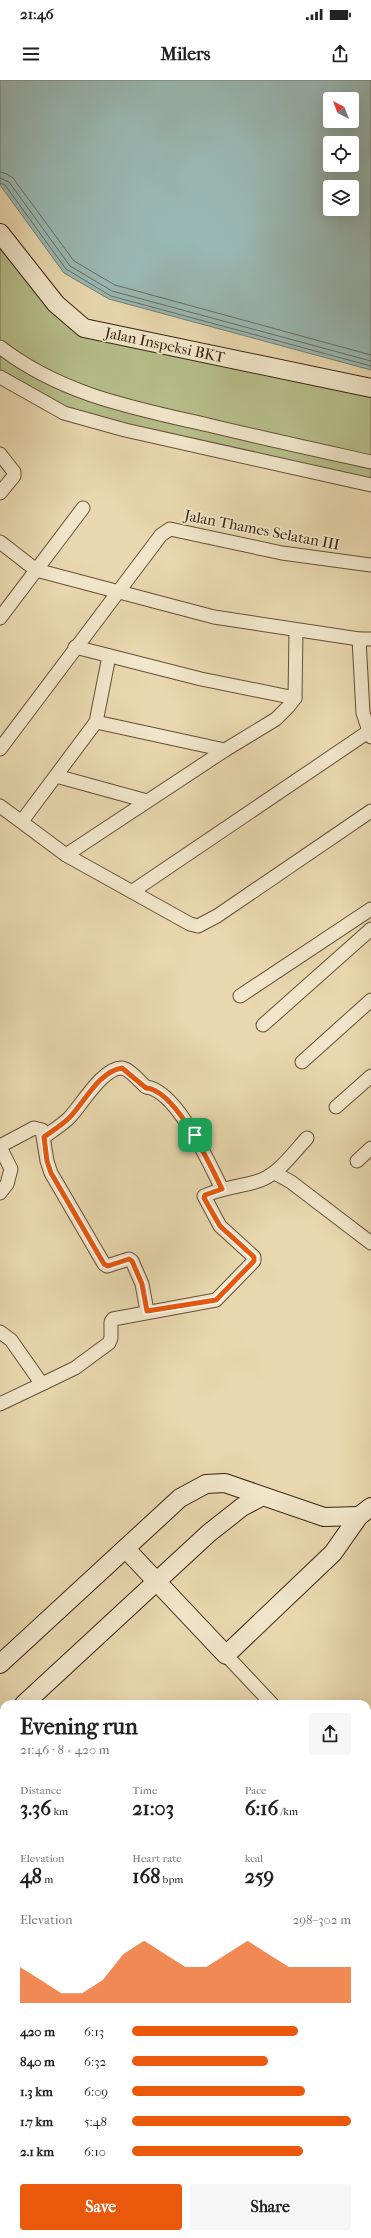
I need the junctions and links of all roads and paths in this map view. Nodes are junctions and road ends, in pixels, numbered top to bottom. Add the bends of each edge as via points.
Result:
1 (0, 233) edge
2 (0, 347) edge
3 (0, 377) edge
4 (371, 388) edge
5 (0, 454) edge
6 (371, 462) edge
7 (371, 485) edge
8 (0, 493) edge
9 (83, 508) dead end
10 (0, 542) edge
11 (371, 565) edge
12 (36, 570) junction
13 (117, 591) junction
14 (0, 618) edge
15 (296, 630) junction
16 (365, 639) edge
17 (75, 647) junction
18 (109, 656) junction
19 (295, 698) junction
20 (96, 722) junction
21 (370, 735) edge
22 (0, 748) edge
23 (225, 750) junction
24 (56, 776) junction
25 (147, 801) junction
26 (0, 806) edge
27 (371, 811) edge
28 (22, 821) junction
29 (66, 855) junction
30 (133, 891) junction
31 (371, 909) edge
32 (371, 929) edge
33 (240, 996) dead end
34 (371, 1000) edge
35 (263, 1025) dead end
36 (302, 1062) dead end
37 (371, 1076) edge
38 (336, 1107) dead end
39 (44, 1137) junction
40 (307, 1138) dead end
41 (0, 1146) edge
42 (371, 1148) edge
43 (357, 1161) dead end
44 (275, 1173) junction
45 (222, 1189) junction
46 (0, 1192) edge
47 (371, 1243) edge
48 (147, 1311) junction
49 (0, 1332) edge
50 (44, 1383) junction
51 (0, 1404) edge
52 (261, 1497) junction
53 (365, 1512) edge
54 (126, 1549) junction
55 (158, 1582) junction
56 (226, 1655) junction
57 (0, 1664) edge
58 (28, 1700) edge
59 (268, 1700) edge

1 - 4 street, Jalan Inspeksi BKT via 56,304 84,328
2 - 6 street via 18,361 81,393 133,408
3 - 7 street via 64,413 125,430
5 - 8 street via 14,472 14,476
9 - 12 street
10 - 12 street
11 - 13 street, Jalan Thames Selatan III via 282,554 170,529 161,535
12 - 13 street
12 - 14 street
13 - 15 street via 214,617
13 - 17 street
15 - 16 street
15 - 19 street
16 - 21 street via 363,713
17 - 18 street
17 - 22 street
18 - 19 street via 201,679
18 - 20 street
19 - 23 street via 276,719
20 - 23 street
20 - 24 street
21 - 30 street
23 - 25 street
24 - 25 street
24 - 28 street
25 - 29 street
26 - 28 street
27 - 30 street via 217,916 198,926 190,924
28 - 29 street
29 - 30 street
31 - 33 street
32 - 35 street
34 - 36 street
37 - 38 street
39 - 41 street via 42,1130 34,1128
39 - 45 street via 69,1119 110,1072 126,1069 146,1088 151,1088 169,1100 195,1135
39 - 48 street via 51,1173 104,1264 108,1266 130,1260 142,1284
40 - 44 street
41 - 46 street via 12,1169 7,1184
42 - 43 street
44 - 45 street via 257,1182
44 - 47 street via 291,1182
45 - 48 street via 205,1195 204,1198 220,1226 253,1256 254,1261 216,1300
48 - 50 street via 111,1320 109,1343 75,1368
49 - 50 street via 11,1340 39,1380
50 - 51 street
52 - 53 street via 324,1517
52 - 54 street via 225,1483 206,1484 180,1498
52 - 55 street via 242,1507 219,1525
53 - 56 street via 333,1553
54 - 55 street
54 - 57 street
55 - 56 street
55 - 58 street
56 - 59 street

